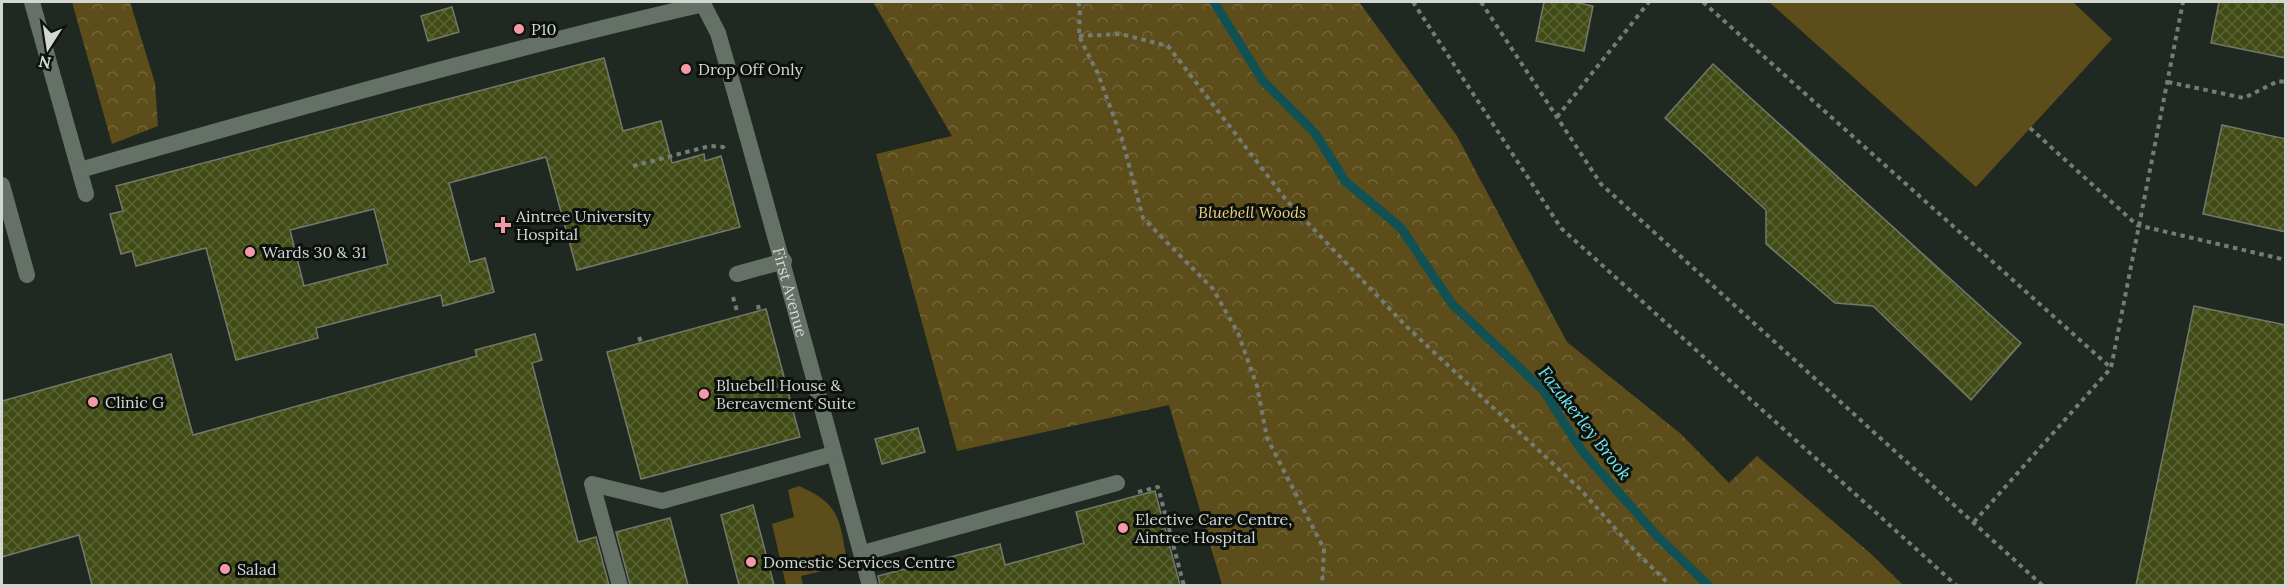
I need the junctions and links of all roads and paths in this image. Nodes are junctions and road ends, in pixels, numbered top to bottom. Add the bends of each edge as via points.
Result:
1 (32, 2) edge
2 (1078, 2) edge
3 (1413, 2) edge
4 (1481, 2) edge
5 (1649, 2) edge
6 (1703, 2) edge
7 (2182, 2) edge
8 (703, 3) edge
9 (1079, 36) junction
10 (2168, 82) junction
11 (2286, 82) edge
12 (1557, 117) junction
13 (2030, 128) dead end
14 (731, 156) dead end
15 (633, 166) dead end
16 (80, 170) junction
17 (2, 185) edge
18 (87, 194) dead end
19 (2137, 225) junction
20 (2286, 260) edge
21 (784, 261) junction
22 (737, 274) dead end
23 (27, 275) dead end
24 (758, 305) dead end
25 (759, 311) dead end
26 (2110, 368) junction
27 (833, 454) junction
28 (1117, 483) dead end
29 (1135, 493) dead end
30 (1974, 522) junction
31 (863, 554) junction
32 (620, 585) edge
33 (870, 585) edge
34 (1184, 585) edge
35 (1322, 585) edge
36 (1671, 585) edge
37 (1958, 585) edge
38 (2043, 585) edge

1 - 16 lane
2 - 9 path
3 - 37 path via 1561,228
4 - 12 path
5 - 12 path
6 - 26 path
7 - 10 path
8 - 16 lane via 538,43
8 - 21 lane, First Avenue via 718,33
9 - 35 path via 1122,139 1143,218 1214,289 1239,333 1257,386 1267,438 1324,549
9 - 36 path via 1121,34 1168,46 1287,201 1407,327 1581,490
10 - 11 path via 2244,98 2278,81
10 - 19 path
12 - 30 path via 1601,184
13 - 19 path
14 - 15 path via 723,147 710,146
16 - 18 lane
17 - 23 lane
19 - 20 path
19 - 26 path
21 - 22 lane
21 - 27 lane, First Avenue
24 - 25 path
26 - 30 path
27 - 31 lane, First Avenue
27 - 32 lane via 662,501 592,484
28 - 31 lane
29 - 34 path via 1158,487
30 - 38 path
31 - 33 lane, First Avenue

